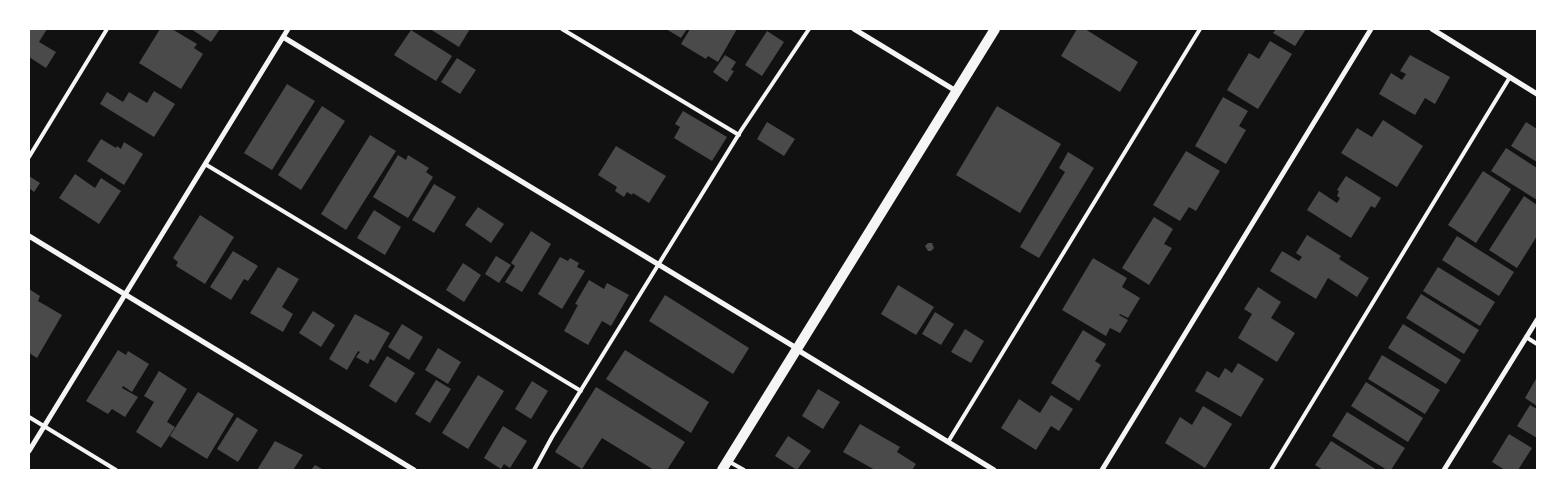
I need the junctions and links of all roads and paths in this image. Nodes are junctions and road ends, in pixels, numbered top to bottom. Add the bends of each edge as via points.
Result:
1 (107, 29) edge
2 (288, 29) edge
3 (562, 29) edge
4 (809, 29) edge
5 (854, 29) edge
6 (995, 29) edge
7 (1200, 29) edge
8 (1371, 29) edge
9 (1432, 29) edge
10 (283, 38) junction
11 (1510, 77) junction
12 (956, 91) junction
13 (1537, 94) edge
14 (739, 136) junction
15 (29, 157) edge
16 (205, 164) junction
17 (29, 236) edge
18 (658, 265) junction
19 (125, 294) junction
20 (1537, 320) edge
21 (1526, 337) junction
22 (1537, 344) edge
23 (797, 349) junction
24 (580, 391) junction
25 (29, 417) edge
26 (44, 426) junction
27 (948, 442) junction
28 (29, 451) edge
29 (728, 461) junction
30 (116, 470) edge
31 (414, 470) edge
32 (534, 470) edge
33 (722, 470) edge
34 (744, 470) edge
35 (994, 470) edge
36 (1102, 470) edge
37 (1271, 470) edge
38 (1444, 470) edge

1 - 15 lane
2 - 10 street
3 - 14 lane
4 - 14 lane
5 - 12 street
6 - 12 main road
7 - 27 lane
8 - 36 street
9 - 11 street
10 - 16 street
10 - 18 street
11 - 13 street
11 - 37 lane
12 - 23 main road
14 - 18 lane
16 - 19 street
16 - 24 lane
17 - 19 street
18 - 23 street
18 - 24 lane
19 - 26 street
19 - 31 street
20 - 21 street
21 - 22 lane
21 - 38 street
23 - 27 street
23 - 29 main road
24 - 32 lane
25 - 26 lane
26 - 28 street
26 - 30 lane
27 - 35 street
29 - 33 main road
29 - 34 lane

